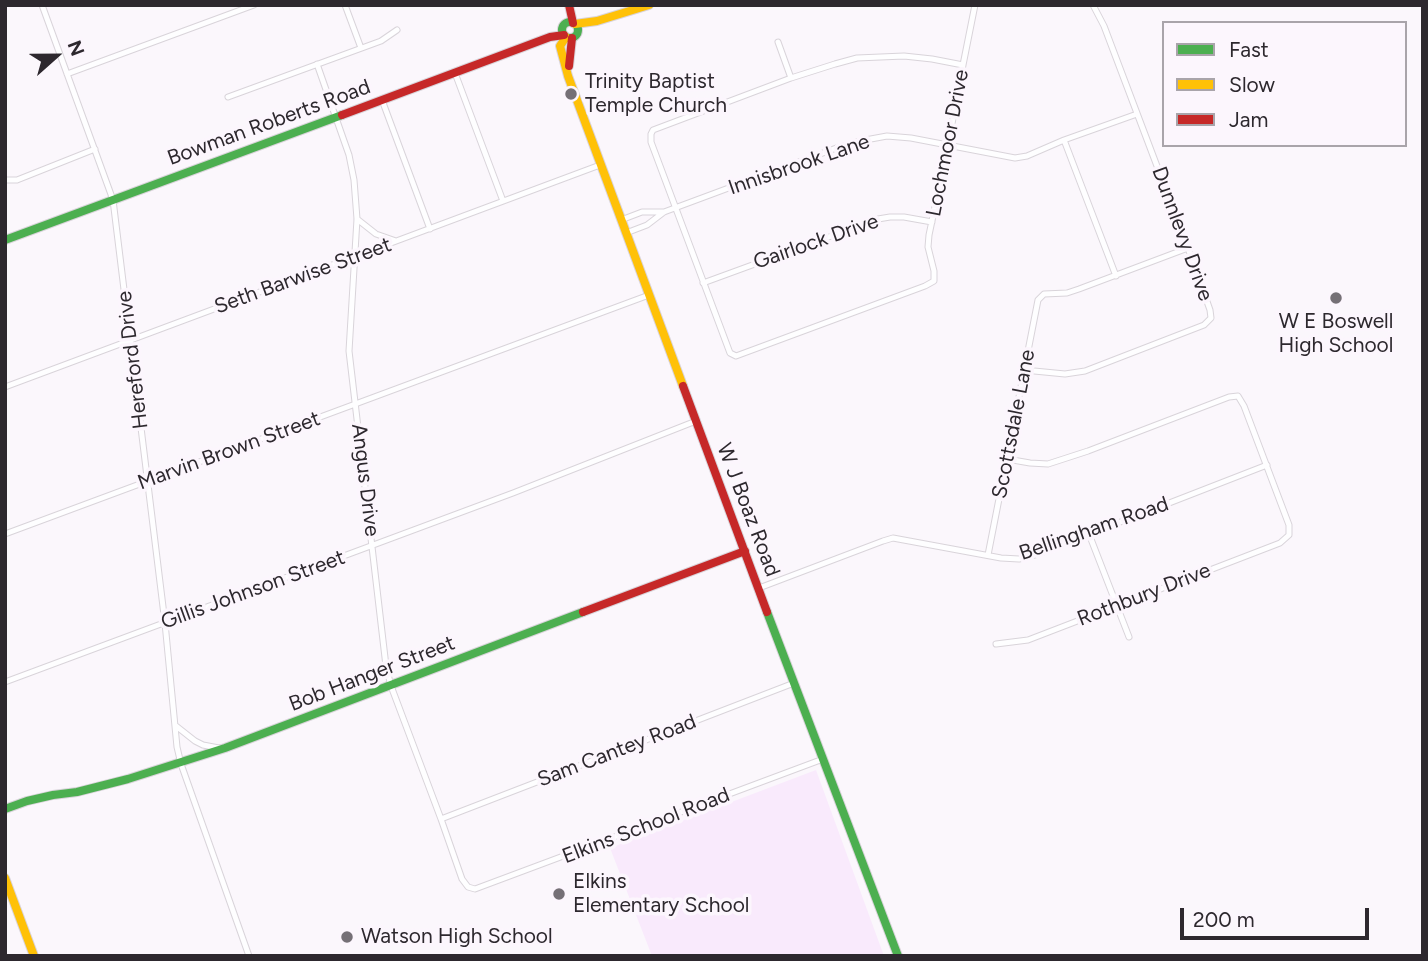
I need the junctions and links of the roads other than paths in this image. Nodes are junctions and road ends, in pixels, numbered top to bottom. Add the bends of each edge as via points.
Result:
1 (42, 5) edge
2 (254, 5) edge
3 (345, 5) edge
4 (649, 5) edge
5 (975, 5) edge
6 (1093, 5) edge
7 (570, 7) edge
8 (397, 30) dead end
9 (570, 30) junction
10 (778, 42) dead end
11 (361, 48) junction
12 (317, 64) junction
13 (963, 65) junction
14 (456, 73) junction
15 (67, 74) junction
16 (791, 78) junction
17 (228, 97) dead end
18 (382, 100) junction
19 (1137, 114) junction
20 (337, 117) junction
21 (1064, 140) junction
22 (948, 145) junction
23 (94, 149) junction
24 (600, 165) junction
25 (5, 180) edge
26 (113, 200) junction
27 (503, 201) junction
28 (675, 208) junction
29 (664, 212) junction
30 (357, 219) junction
31 (621, 220) junction
32 (932, 222) junction
33 (430, 229) junction
34 (626, 233) junction
35 (5, 240) edge
36 (396, 241) junction
37 (1188, 248) junction
38 (354, 257) junction
39 (1116, 276) junction
40 (703, 283) junction
41 (649, 295) junction
42 (130, 341) junction
43 (1024, 370) junction
44 (5, 387) edge
45 (355, 404) junction
46 (696, 421) junction
47 (1007, 460) junction
48 (1267, 465) junction
49 (147, 481) junction
50 (5, 534) edge
51 (1089, 534) junction
52 (373, 545) junction
53 (745, 551) junction
54 (988, 555) junction
55 (759, 588) junction
56 (1117, 605) junction
57 (165, 623) junction
58 (1129, 637) dead end
59 (996, 644) dead end
60 (5, 682) edge
61 (794, 683) junction
62 (391, 686) junction
63 (176, 725) junction
64 (225, 748) junction
65 (823, 759) junction
66 (181, 764) junction
67 (5, 810) edge
68 (441, 819) junction
69 (5, 878) edge
70 (468, 887) joint
71 (34, 956) edge
72 (250, 956) edge
73 (898, 956) edge

1 - 15 street, Hereford Drive
2 - 15 street
3 - 11 street
4 - 9 street, Bowman Roberts Road
5 - 13 street, Lochmoor Drive
6 - 19 street, Dunnlevy Drive
7 - 9 street, W J Boaz Road
8 - 11 street
9 - 14 street, Bowman Roberts Road
9 - 24 street, W J Boaz Road via 568,76
10 - 16 street
11 - 12 street
12 - 17 street
12 - 20 street, Angus Drive
13 - 16 street via 880,56 857,58
13 - 22 street, Lochmoor Drive
14 - 18 street, Bowman Roberts Road
14 - 27 street
15 - 23 street, Hereford Drive
16 - 28 street via 651,134
18 - 20 street, Bowman Roberts Road
18 - 33 street
19 - 21 street, Innisbrook Lane
19 - 37 street, Dunnlevy Drive
20 - 26 street, Bowman Roberts Road
20 - 30 street, Angus Drive via 354,180
21 - 22 street, Innisbrook Lane via 1015,158
21 - 39 street
22 - 28 street, Innisbrook Lane via 887,136 860,141
22 - 32 street, Lochmoor Drive
23 - 25 street via 17,180
23 - 26 street, Hereford Drive
24 - 27 street, Seth Barwise Street
24 - 31 street, W J Boaz Road
26 - 35 street, Bowman Roberts Road
26 - 42 street, Hereford Drive
27 - 33 street, Seth Barwise Street
28 - 29 street, Innisbrook Lane
28 - 40 street
29 - 31 street, Innisbrook Lane via 642,212
29 - 34 street, Innisbrook Lane
30 - 36 street
30 - 38 street, Angus Drive
31 - 34 street, W J Boaz Road
32 - 40 street, Gairlock Drive via 878,219
32 - 40 street, Lochmoor Drive via 928,247 934,281 736,356 726,347
33 - 36 street, Seth Barwise Street
34 - 41 street, W J Boaz Road
36 - 38 street, Seth Barwise Street
37 - 39 street
37 - 43 street, Dunnlevy Drive via 1210,310 1204,325 1085,371
38 - 42 street, Seth Barwise Street
38 - 45 street, Angus Drive via 349,340
39 - 43 street, Scottsdale Lane via 1067,293 1044,294 1038,300
41 - 45 street, Marvin Brown Street
41 - 46 street, W J Boaz Road
42 - 44 street, Seth Barwise Street
42 - 49 street, Hereford Drive
43 - 47 street, Scottsdale Lane
45 - 49 street, Marvin Brown Street
45 - 52 street, Angus Drive
46 - 52 street, Gillis Johnson Street
46 - 53 street, W J Boaz Road
47 - 48 street via 1048,464 1238,396
47 - 54 street, Scottsdale Lane
48 - 51 street, Bellingham Road
48 - 56 street, Rothbury Drive via 1289,535 1280,543
49 - 50 street, Marvin Brown Street
49 - 57 street, Hereford Drive
51 - 54 street, Bellingham Road via 1019,559
51 - 56 street
52 - 57 street, Gillis Johnson Street
52 - 62 street, Angus Drive
53 - 55 street, W J Boaz Road
53 - 62 street, Bob Hanger Street
54 - 55 street, Bellingham Road via 893,538
55 - 61 street, W J Boaz Road
56 - 58 street
56 - 59 street, Rothbury Drive via 1028,640
57 - 60 street, Gillis Johnson Street
57 - 63 street, Hereford Drive
61 - 65 street, W J Boaz Road
61 - 68 street, Sam Cantey Road
62 - 64 street, Bob Hanger Street
62 - 68 street, Angus Drive
63 - 64 street via 203,745
63 - 66 street, Hereford Drive
64 - 66 street, Bob Hanger Street
65 - 70 street, Elkins School Road via 485,886
65 - 73 street, W J Boaz Road
66 - 67 street, Bob Hanger Street
66 - 72 street, Hereford Drive
68 - 70 street, Angus Drive
69 - 71 street

